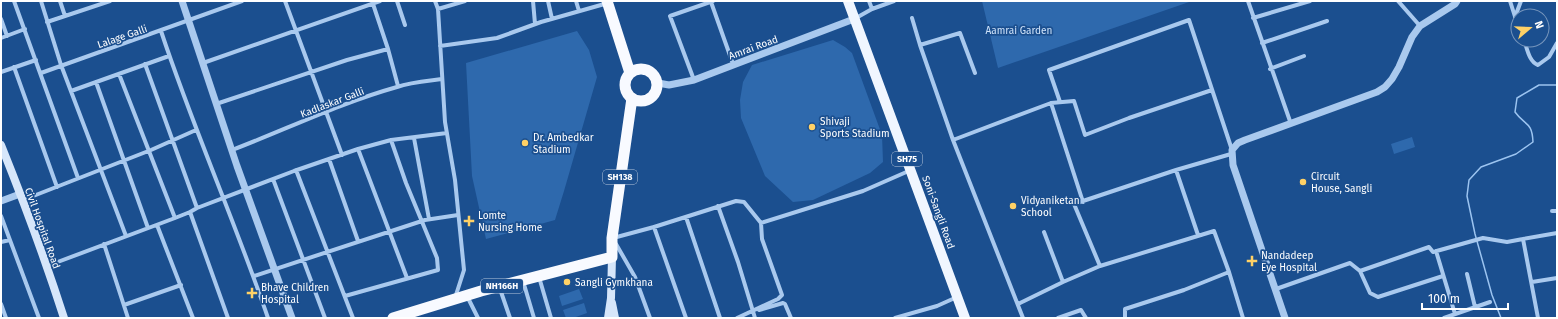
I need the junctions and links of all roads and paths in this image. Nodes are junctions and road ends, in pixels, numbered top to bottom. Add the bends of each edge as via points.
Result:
1 (14, 1) edge
2 (41, 1) edge
3 (60, 1) edge
4 (110, 1) edge
5 (182, 1) edge
6 (242, 1) edge
7 (284, 1) edge
8 (380, 1) edge
9 (397, 1) edge
10 (435, 1) edge
11 (465, 1) edge
12 (534, 1) edge
13 (548, 1) edge
14 (576, 1) edge
15 (712, 1) edge
16 (848, 1) edge
17 (869, 1) edge
18 (894, 1) edge
19 (1248, 1) edge
20 (1310, 1) edge
21 (1398, 1) edge
22 (1457, 1) edge
23 (372, 2) edge
24 (608, 2) edge
25 (438, 8) junction
26 (872, 9) junction
27 (579, 11) junction
28 (65, 16) junction
29 (912, 18) dead end
30 (1253, 18) junction
31 (1, 19) edge
32 (552, 19) junction
33 (854, 19) junction
34 (189, 21) junction
35 (1327, 21) dead end
36 (47, 22) junction
37 (535, 24) junction
38 (405, 25) dead end
39 (1420, 26) junction
40 (25, 29) junction
41 (161, 31) junction
42 (295, 31) junction
43 (7, 36) junction
44 (1, 38) edge
45 (1557, 42) edge
46 (1262, 43) junction
47 (920, 45) junction
48 (440, 46) junction
49 (388, 48) junction
50 (1527, 48) edge
51 (169, 56) junction
52 (1304, 56) dead end
53 (36, 60) junction
54 (203, 63) junction
55 (145, 64) junction
56 (733, 64) junction
57 (61, 65) junction
58 (14, 67) junction
59 (1270, 69) junction
60 (1, 72) edge
61 (41, 73) junction
62 (311, 73) junction
63 (630, 73) junction
64 (975, 73) dead end
65 (119, 74) junction
66 (442, 79) junction
67 (694, 80) junction
68 (96, 82) junction
69 (658, 83) junction
70 (398, 86) junction
71 (1212, 90) junction
72 (71, 91) junction
73 (632, 98) junction
74 (1060, 102) junction
75 (1050, 103) junction
76 (216, 104) junction
77 (326, 112) junction
78 (1291, 124) junction
79 (196, 130) junction
80 (446, 133) junction
81 (414, 138) junction
82 (173, 140) junction
83 (391, 140) junction
84 (953, 140) junction
85 (1, 145) edge
86 (358, 149) junction
87 (232, 150) junction
88 (149, 151) junction
89 (1232, 152) junction
90 (342, 155) junction
91 (329, 159) junction
92 (124, 160) junction
93 (100, 170) junction
94 (296, 170) junction
95 (911, 170) junction
96 (1176, 170) junction
97 (78, 178) junction
98 (273, 179) junction
99 (57, 187) junction
100 (246, 189) junction
101 (22, 197) junction
102 (223, 198) junction
103 (1, 201) edge
104 (1083, 202) junction
105 (718, 206) junction
106 (197, 208) junction
107 (190, 212) junction
108 (458, 215) junction
109 (1, 216) edge
110 (686, 217) junction
111 (175, 218) junction
112 (429, 219) junction
113 (421, 221) junction
114 (761, 223) junction
115 (157, 225) junction
116 (654, 227) junction
117 (148, 228) junction
118 (390, 231) junction
119 (1044, 232) dead end
120 (1557, 233) edge
121 (1198, 235) junction
122 (126, 236) junction
123 (612, 238) junction
124 (1523, 239) junction
125 (10, 240) junction
126 (358, 241) junction
127 (1, 242) edge
128 (104, 244) junction
129 (328, 251) junction
130 (1436, 251) junction
131 (612, 257) junction
132 (304, 259) junction
133 (47, 266) junction
134 (1100, 266) junction
135 (274, 269) junction
136 (1360, 271) junction
137 (1229, 272) junction
138 (1467, 274) dead end
139 (254, 276) junction
140 (538, 276) junction
141 (1443, 276) junction
142 (407, 278) junction
143 (1557, 278) edge
144 (523, 280) junction
145 (1063, 282) junction
146 (1532, 282) junction
147 (181, 285) junction
148 (500, 286) junction
149 (1276, 289) junction
150 (467, 295) junction
151 (345, 296) junction
152 (957, 296) junction
153 (611, 298) junction
154 (455, 299) junction
155 (1490, 302) dead end
156 (1, 304) edge
157 (1018, 304) junction
158 (124, 305) junction
159 (1475, 307) junction
160 (753, 311) junction
161 (1455, 314) junction
162 (6, 318) edge
163 (39, 318) edge
164 (64, 318) edge
165 (128, 318) edge
166 (193, 318) edge
167 (228, 318) edge
168 (268, 318) edge
169 (292, 318) edge
170 (325, 318) edge
171 (353, 318) edge
172 (393, 318) edge
173 (478, 318) edge
174 (510, 318) edge
175 (534, 318) edge
176 (551, 318) edge
177 (608, 318) edge
178 (615, 318) edge
179 (650, 318) edge
180 (686, 318) edge
181 (720, 318) edge
182 (737, 318) edge
183 (755, 318) edge
184 (791, 318) edge
185 (895, 318) edge
186 (966, 318) edge
187 (1023, 318) edge
188 (1058, 318) edge
189 (1086, 318) edge
190 (1125, 318) edge
191 (1243, 318) edge
192 (1285, 318) edge
193 (1444, 318) edge
194 (1538, 318) edge

1 - 40 street
2 - 36 street
3 - 28 street
4 - 28 street
5 - 34 street
6 - 34 street, Lalage Galli
7 - 42 street
8 - 23 street
9 - 38 street
10 - 25 street
11 - 25 street
12 - 37 street
13 - 32 street
14 - 27 street
15 - 56 street
15 - 67 street via 670,16
16 - 33 main road, Soni-Sangli Road / SH75
17 - 26 street
18 - 26 street
19 - 30 street
20 - 30 street
21 - 39 street
22 - 39 street
23 - 42 street
23 - 49 street
24 - 27 street
24 - 63 highway
25 - 48 street
26 - 33 street
27 - 32 street
28 - 36 street
29 - 47 street
30 - 46 street
31 - 43 street
32 - 37 street
33 - 56 street, Amrai Road
33 - 95 main road, Soni-Sangli Road / SH75
34 - 41 street, Lalage Galli
34 - 54 street
35 - 46 street
36 - 57 street
37 - 48 street via 497,38
39 - 78 street via 1412,37 1399,67 1385,87
40 - 43 street
40 - 53 street
41 - 51 street
41 - 57 street, Lalage Galli
42 - 54 street
42 - 62 street
43 - 44 street
45 - 50 street via 1549,57 1538,65 1534,64
46 - 59 street
47 - 64 street via 960,33
47 - 84 street
48 - 66 street
49 - 62 street
49 - 70 street
51 - 55 street
51 - 79 street
52 - 59 street
53 - 58 street
53 - 61 street
54 - 76 street
55 - 65 street
55 - 82 street
56 - 67 street, Amrai Road
57 - 61 street, Lalage Galli
57 - 72 street
58 - 60 street
58 - 99 street
59 - 78 street
61 - 97 street
62 - 76 street
62 - 77 street
63 - 69 highway via 638,68 648,70
63 - 73 highway via 625,83
65 - 68 street
65 - 88 street
66 - 70 street, Kadlaskar Galli
66 - 80 street
67 - 69 street, Amrai Road via 669,85
68 - 72 street
68 - 92 street
69 - 73 highway via 656,92 648,99 643,101
70 - 77 street, Kadlaskar Galli
71 - 74 street via 1085,135 1074,101
71 - 74 street via 1189,20 1049,70
71 - 89 street
72 - 93 street
73 - 123 highway, SH138
74 - 75 street
75 - 84 street
75 - 104 street
76 - 87 street
77 - 87 street, Kadlaskar Galli
77 - 90 street
78 - 89 street via 1238,143
79 - 82 street
79 - 102 street
80 - 81 street
80 - 108 street via 455,180
81 - 83 street
81 - 112 street
82 - 88 street
82 - 106 street
83 - 86 street
83 - 113 street
84 - 157 street
85 - 101 main road, Civil Hospital Road
86 - 90 street
86 - 118 street
87 - 100 street
88 - 92 street
88 - 111 street
89 - 96 street
89 - 149 street via 1233,165
90 - 91 street
91 - 94 street
91 - 126 street
92 - 93 street
92 - 117 street
93 - 97 street
93 - 122 street
94 - 98 street
94 - 129 street
95 - 114 street via 862,191
95 - 152 main road, Soni-Sangli Road / SH75
96 - 104 street
96 - 121 street
97 - 99 street
98 - 100 street
98 - 132 street
99 - 101 street
100 - 102 street
100 - 135 street
101 - 103 street
101 - 133 main road, Civil Hospital Road
102 - 106 street
102 - 139 street
104 - 134 street via 1074,204
105 - 110 street
105 - 114 street via 736,201 744,202
105 - 160 street
106 - 107 street
107 - 111 street
107 - 167 street
108 - 112 street
108 - 154 street via 464,270
109 - 125 street
110 - 116 street
110 - 181 street
111 - 115 street
112 - 113 street
113 - 118 street
113 - 142 street via 437,258 438,270
114 - 160 street via 762,239 782,296
115 - 117 street
115 - 147 street
116 - 123 street
116 - 180 street
117 - 122 street
118 - 126 street
118 - 142 street
119 - 145 street
120 - 124 street
121 - 134 street
121 - 137 street via 1214,231
122 - 128 street
123 - 131 highway, SH138
123 - 179 street via 635,277
124 - 130 street via 1506,242 1483,238
124 - 146 street
125 - 127 street
125 - 163 street
126 - 129 street
128 - 133 street
128 - 158 street
129 - 132 street
129 - 151 street
130 - 136 street via 1433,252 1428,247
130 - 141 street
131 - 140 highway, NH166H
131 - 153 main road
132 - 135 street
132 - 170 street
133 - 164 main road, Civil Hospital Road
134 - 145 street
135 - 139 street
135 - 169 street
136 - 141 street via 1370,293 1378,297
136 - 149 street via 1350,263
137 - 190 street via 1126,309
137 - 191 street
138 - 159 street
139 - 168 street
140 - 144 highway, NH166H
140 - 176 street
141 - 161 street
142 - 151 street
143 - 146 street
144 - 148 highway, NH166H
144 - 175 street
145 - 157 street
146 - 194 street
147 - 158 street
147 - 166 street
148 - 150 highway, NH166H
148 - 174 street
149 - 192 street
150 - 154 highway, NH166H
150 - 173 street
151 - 171 street
152 - 185 street via 937,306
152 - 186 main road, Soni-Sangli Road / SH75
153 - 177 main road
153 - 178 main road
154 - 172 highway, NH166H
155 - 159 street
156 - 162 street
157 - 187 street
158 - 165 street
159 - 161 street
160 - 182 street
160 - 183 street
160 - 184 street via 783,303
161 - 193 street
188 - 189 street via 1081,310

